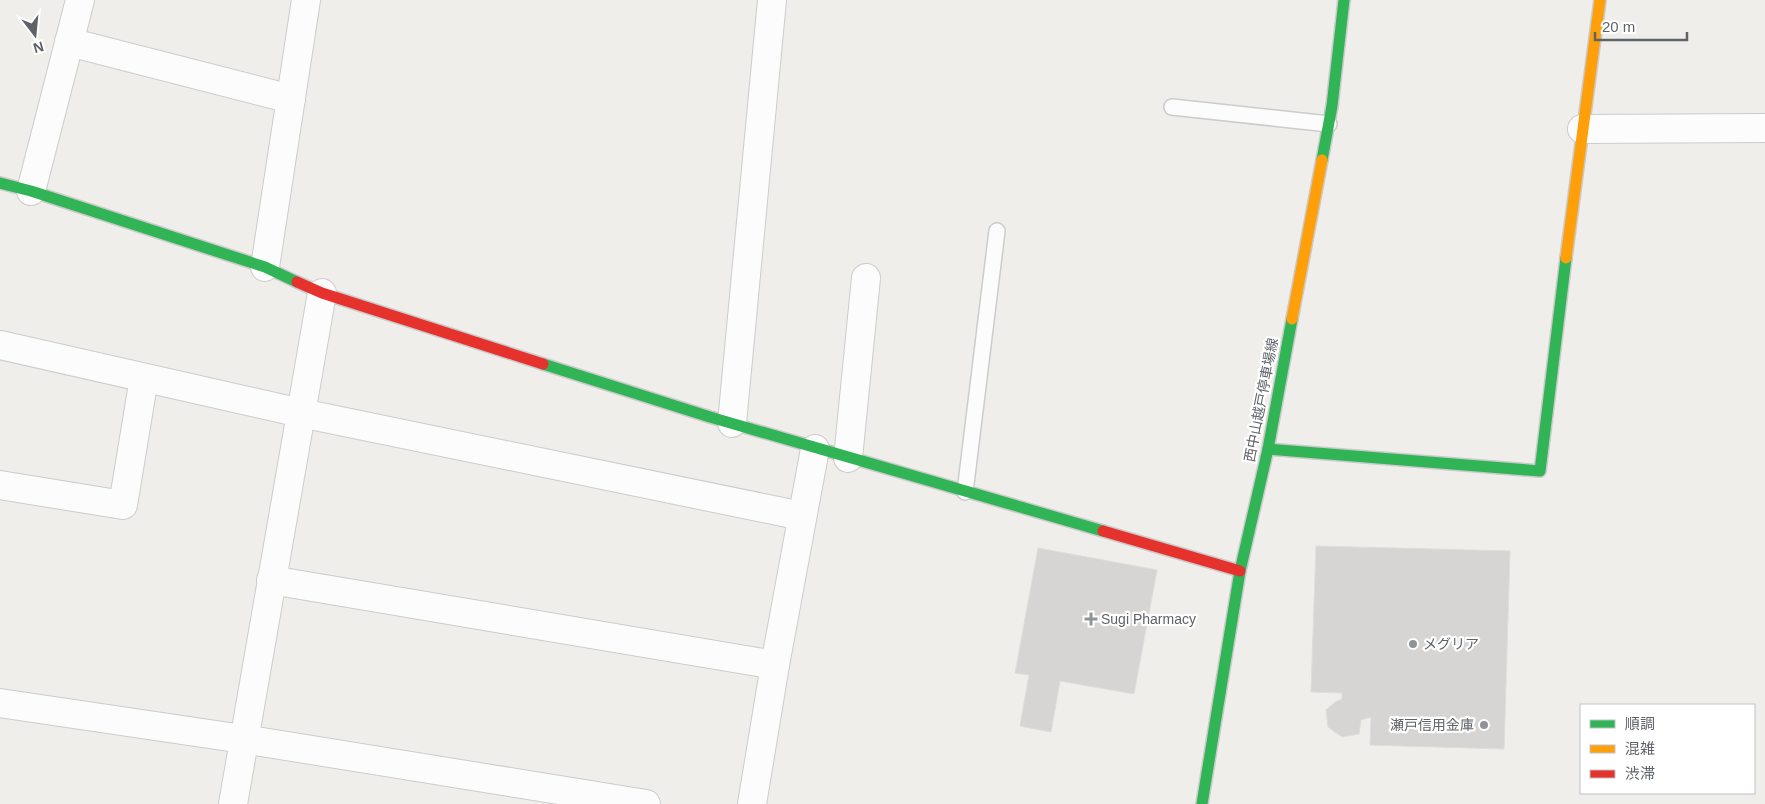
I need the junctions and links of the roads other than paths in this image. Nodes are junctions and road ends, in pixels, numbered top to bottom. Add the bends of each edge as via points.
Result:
1 (80, 0) edge
2 (306, 0) edge
3 (772, 0) edge
4 (1344, 0) edge
5 (1600, 0) edge
6 (69, 42) junction
7 (291, 99) junction
8 (1172, 107) dead end
9 (1328, 124) junction
10 (1765, 128) edge
11 (1582, 129) junction
12 (0, 184) edge
13 (31, 190) junction
14 (998, 231) dead end
15 (264, 268) junction
16 (866, 278) dead end
17 (322, 293) junction
18 (0, 345) edge
19 (144, 378) junction
20 (301, 413) junction
21 (732, 423) junction
22 (815, 449) junction
23 (1268, 449) junction
24 (848, 458) junction
25 (0, 485) edge
26 (965, 492) junction
27 (802, 516) junction
28 (1240, 571) junction
29 (271, 580) junction
30 (775, 665) junction
31 (0, 703) edge
32 (243, 739) junction
33 (537, 795) edge
34 (233, 804) edge
35 (646, 804) edge
36 (752, 804) edge
37 (1202, 804) edge

1 - 6 street
2 - 7 street
3 - 21 street
4 - 9 street, 西中山越戸停車場線
5 - 11 street
6 - 7 street
6 - 13 street
7 - 15 street
8 - 9 lane
9 - 23 street, 西中山越戸停車場線
10 - 11 street
11 - 23 street via 1540,471
12 - 13 street
13 - 15 street
14 - 26 lane
15 - 17 street
16 - 24 street
17 - 20 street
17 - 21 street
18 - 19 street
19 - 20 street
19 - 25 street via 122,505
20 - 27 street
20 - 29 street
21 - 22 street
22 - 24 street
22 - 27 street
23 - 28 street, 西中山越戸停車場線
24 - 26 street
26 - 28 street
27 - 30 street
28 - 37 street, 西中山越戸停車場線
29 - 30 street
29 - 32 street
30 - 36 street
31 - 32 street
32 - 33 street
32 - 34 street
33 - 35 street

